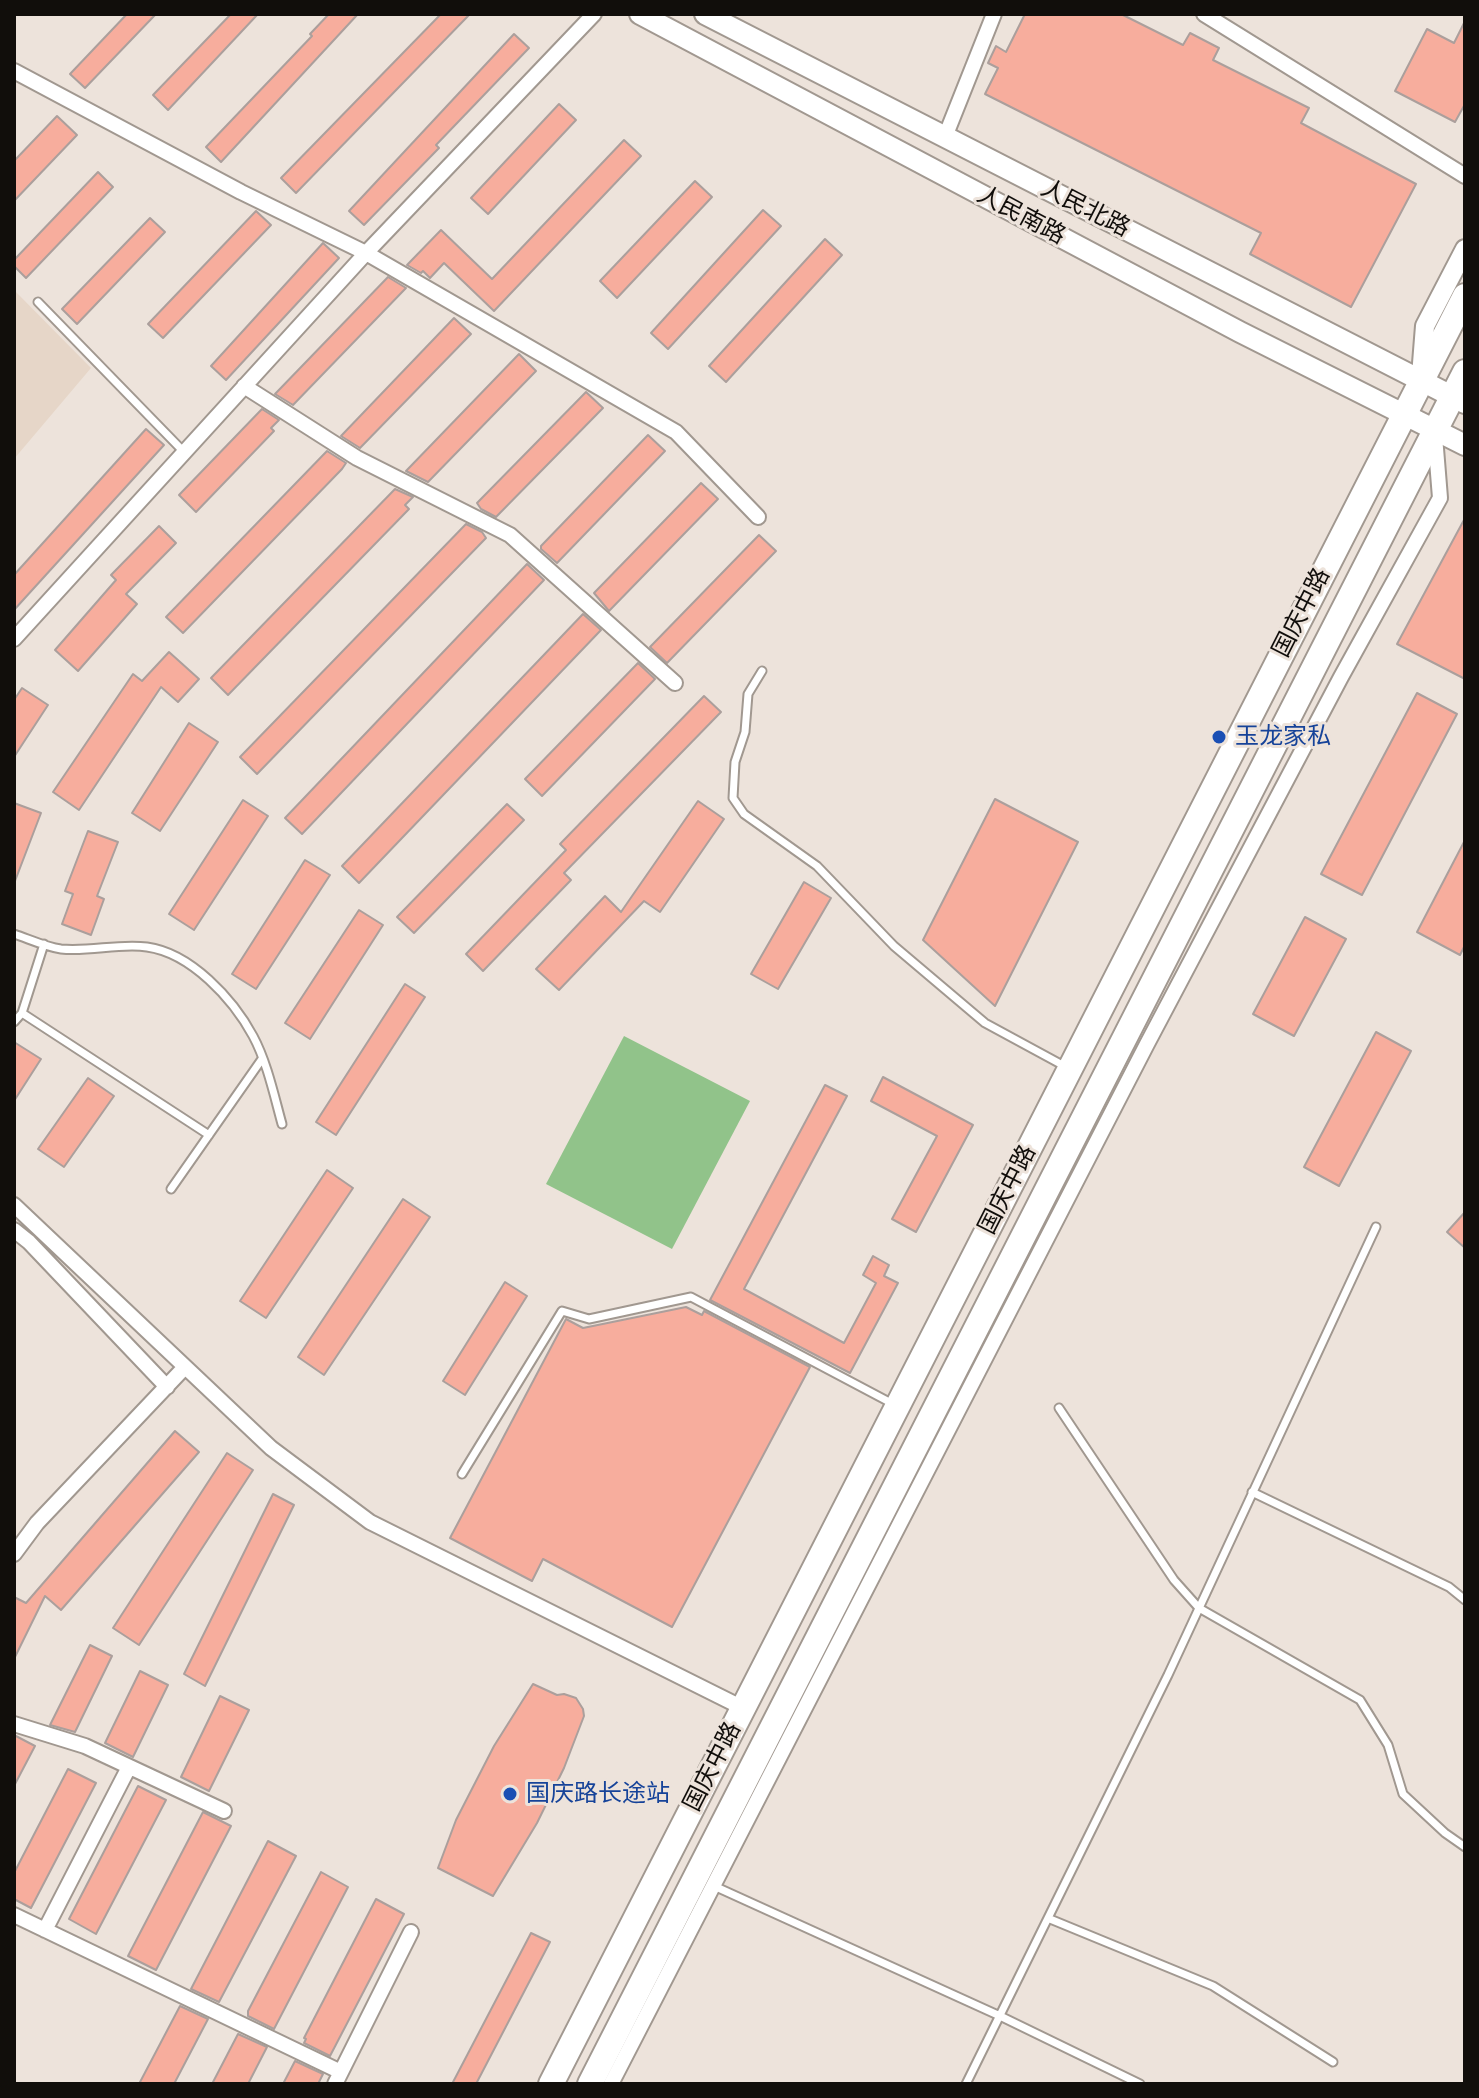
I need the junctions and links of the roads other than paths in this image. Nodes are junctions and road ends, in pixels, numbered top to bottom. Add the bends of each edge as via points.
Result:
1 (594, 14) edge
2 (640, 14) edge
3 (705, 14) edge
4 (994, 14) edge
5 (1204, 14) edge
6 (14, 71) edge
7 (945, 137) junction
8 (1465, 176) edge
9 (1465, 249) edge
10 (366, 253) junction
11 (1465, 296) edge
12 (38, 302) dead end
13 (1465, 372) edge
14 (1420, 382) junction
15 (244, 386) junction
16 (1461, 395) edge
17 (1404, 414) junction
18 (1435, 430) junction
19 (1465, 445) edge
20 (184, 452) junction
21 (758, 517) dead end
22 (14, 639) edge
23 (762, 671) dead end
24 (675, 683) dead end
25 (14, 934) edge
26 (44, 944) junction
27 (22, 1013) junction
28 (14, 1022) edge
29 (262, 1059) junction
30 (1070, 1069) junction
31 (282, 1124) dead end
32 (209, 1135) junction
33 (171, 1189) dead end
34 (14, 1205) edge
35 (1376, 1227) dead end
36 (14, 1230) edge
37 (184, 1368) junction
38 (167, 1387) junction
39 (897, 1406) junction
40 (1059, 1408) dead end
41 (462, 1474) dead end
42 (1252, 1492) junction
43 (14, 1554) edge
44 (1465, 1600) edge
45 (1199, 1608) junction
46 (743, 1708) junction
47 (14, 1724) edge
48 (129, 1767) junction
49 (224, 1811) dead end
50 (1465, 1847) edge
51 (714, 1886) junction
52 (14, 1915) edge
53 (1050, 1919) junction
54 (45, 1930) junction
55 (411, 1932) dead end
56 (1000, 2016) junction
57 (1333, 2062) dead end
58 (338, 2078) edge
59 (551, 2084) edge
60 (590, 2084) edge
61 (611, 2084) edge
62 (966, 2084) edge
63 (1140, 2084) edge

1 - 10 street
2 - 17 main road, 人民南路
3 - 7 main road, 人民北路
4 - 7 street
5 - 8 street
6 - 10 street
7 - 14 main road, 人民北路
9 - 14 street via 1425,326
10 - 15 street
10 - 21 street via 676,432
11 - 14 main road, 国庆中路
12 - 20 lane
13 - 16 main road, 国庆中路
14 - 16 main road, 人民北路
14 - 17 main road, 国庆中路
15 - 20 street
15 - 24 street via 357,458 510,535
16 - 18 main road, 国庆中路
17 - 18 main road
17 - 30 main road, 国庆中路
18 - 19 main road
18 - 51 street via 1440,498 1147,1044
18 - 60 main road, 国庆中路
20 - 22 street
23 - 30 lane via 748,694 745,732 735,762 733,798 744,814 817,866 894,946 985,1023
25 - 26 lane
26 - 27 lane
26 - 29 lane via 60,949 150,947 184,961 231,1002
27 - 28 lane
27 - 32 lane
29 - 31 lane
29 - 32 lane
30 - 39 main road, 国庆中路
32 - 33 lane
34 - 37 street
35 - 42 lane
36 - 38 street
37 - 38 street
37 - 46 street via 271,1448 370,1522
38 - 43 street
39 - 41 lane via 691,1297 589,1319 562,1311
39 - 46 main road, 国庆中路
40 - 45 lane via 1174,1580
42 - 44 lane via 1449,1587
42 - 45 lane
45 - 50 lane via 1360,1700 1388,1745 1403,1794
45 - 53 lane
46 - 59 main road, 国庆中路
47 - 48 street via 85,1746
48 - 49 street
48 - 54 street
51 - 56 lane
51 - 61 street
52 - 54 street
53 - 56 lane
53 - 57 lane via 1213,1986
54 - 58 street
55 - 58 street
56 - 62 lane
56 - 63 lane

